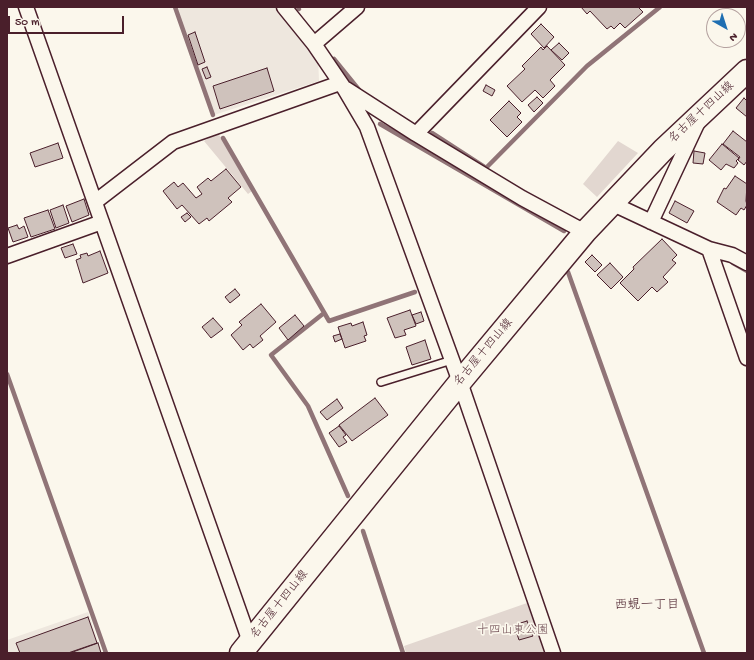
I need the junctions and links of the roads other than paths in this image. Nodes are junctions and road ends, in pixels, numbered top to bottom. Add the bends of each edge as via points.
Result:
1 (26, 7) edge
2 (284, 7) edge
3 (357, 7) edge
4 (539, 7) edge
5 (314, 44) junction
6 (747, 71) edge
7 (342, 86) junction
8 (703, 111) junction
9 (416, 134) junction
10 (95, 202) junction
11 (611, 203) junction
12 (102, 222) junction
13 (650, 222) junction
14 (585, 232) junction
15 (709, 250) junction
16 (7, 256) edge
17 (747, 263) edge
18 (747, 358) edge
19 (452, 360) junction
20 (381, 382) dead end
21 (460, 382) junction
22 (246, 647) edge
23 (553, 653) edge

1 - 10 street
2 - 5 street
3 - 5 street
4 - 9 street
5 - 7 street
6 - 8 main road, 名古屋十四山線
7 - 9 street
7 - 10 street via 173,142
7 - 19 street via 367,127
8 - 11 main road, 名古屋十四山線
8 - 13 street
9 - 14 street via 522,198
10 - 12 street
11 - 13 street
11 - 14 main road, 名古屋十四山線
12 - 16 street
12 - 22 street
13 - 15 street
14 - 21 main road, 名古屋十四山線
15 - 17 street via 732,255
15 - 18 street
19 - 20 lane
19 - 21 street
21 - 22 main road, 名古屋十四山線
21 - 23 street

